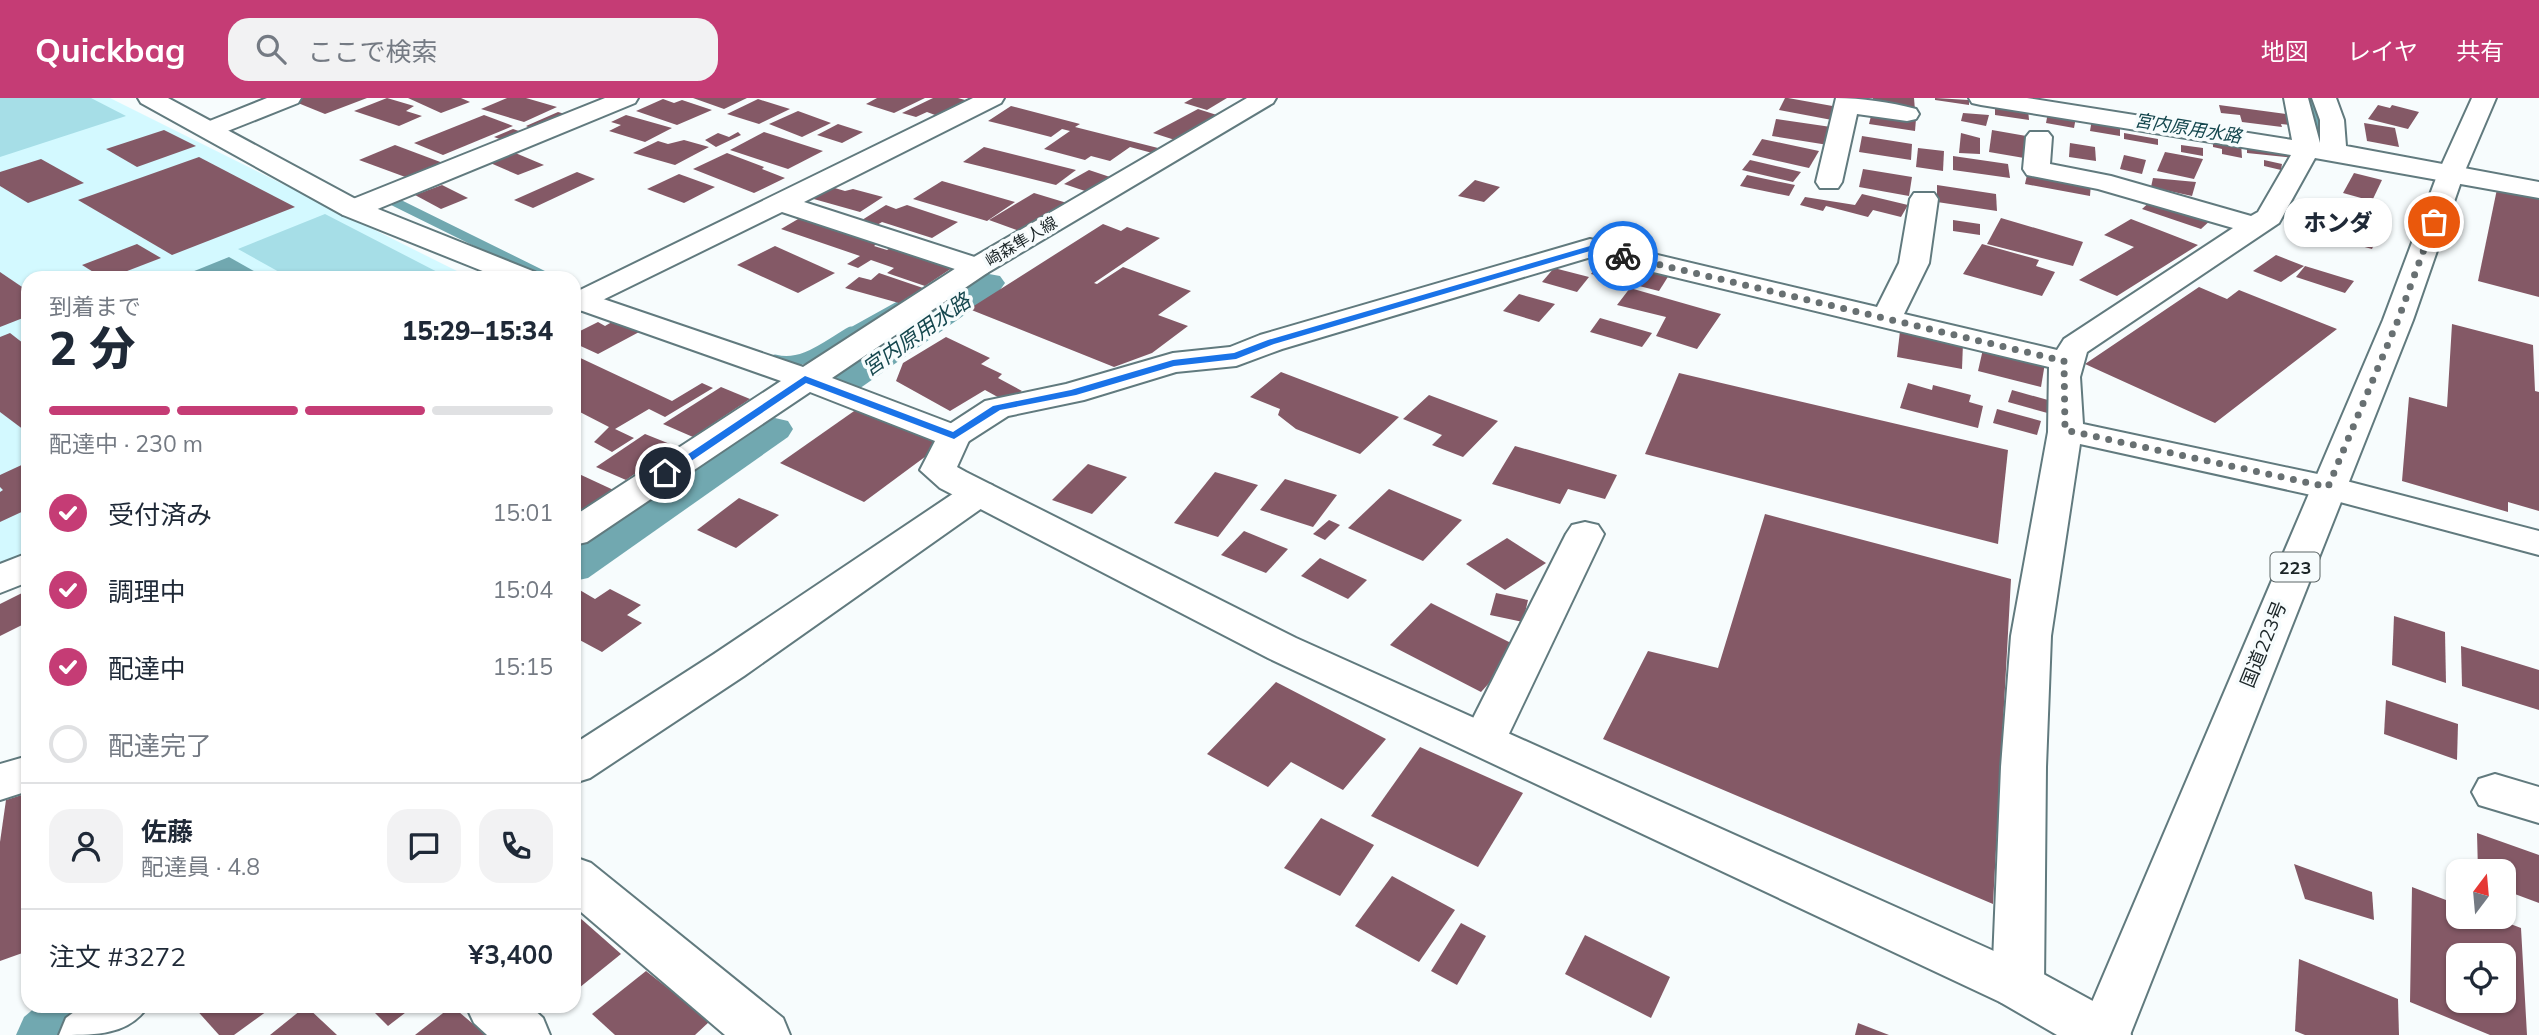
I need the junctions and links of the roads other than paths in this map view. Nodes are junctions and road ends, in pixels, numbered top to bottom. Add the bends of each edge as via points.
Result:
1 (150, 98) edge
2 (289, 98) edge
3 (626, 98) edge
4 (1264, 98) edge
5 (1981, 98) edge
6 (2296, 98) edge
7 (2323, 98) edge
8 (2484, 98) edge
9 (979, 100) edge
10 (1848, 102) edge
11 (1907, 114) dead end
12 (211, 129) junction
13 (2039, 137) dead end
14 (2320, 150) junction
15 (2451, 173) junction
16 (1829, 182) dead end
17 (2533, 186) edge
18 (1924, 199) dead end
19 (778, 202) junction
20 (354, 209) junction
21 (2255, 226) junction
22 (977, 267) junction
23 (508, 271) edge
24 (581, 300) edge
25 (581, 303) edge
26 (1886, 320) junction
27 (2064, 361) junction
28 (805, 379) junction
29 (2065, 430) junction
30 (954, 436) junction
31 (2328, 487) junction
32 (979, 493) junction
33 (581, 528) edge
34 (1585, 534) dead end
35 (2539, 543) edge
36 (21, 570) edge
37 (0, 580) edge
38 (1483, 740) junction
39 (581, 761) edge
40 (21, 775) edge
41 (0, 782) edge
42 (2495, 792) dead end
43 (2539, 805) edge
44 (581, 883) edge
45 (2018, 986) junction
46 (500, 1013) edge
47 (741, 1028) edge
48 (524, 1035) edge
49 (2105, 1035) edge

1 - 12 main road
2 - 12 main road
3 - 20 main road
4 - 22 main road, 崎森隼人線
5 - 14 main road
6 - 14 main road
7 - 14 main road via 2332,120
8 - 15 main road, 国道223号 / 223
9 - 19 main road
10 - 11 main road
10 - 16 main road
12 - 20 main road
13 - 21 main road via 2036,169 2102,182
14 - 15 main road
14 - 21 main road via 2269,217
15 - 17 main road
15 - 31 main road, 国道223号 / 223 via 2398,320
18 - 26 main road via 1914,263
19 - 22 main road
19 - 24 main road
20 - 23 main road
21 - 27 main road via 2075,346
22 - 28 main road, 崎森隼人線
25 - 28 main road
26 - 27 main road
26 - 30 main road via 1590,248 1236,356 1173,363 1072,393 997,408
27 - 29 main road
28 - 30 main road
28 - 33 main road, 崎森隼人線
29 - 31 main road
29 - 45 main road via 2032,635 2022,792
30 - 32 main road via 938,470
31 - 35 main road
31 - 49 main road, 国道223号 / 223
32 - 38 main road via 1282,648
32 - 39 main road
34 - 38 main road
36 - 37 main road
38 - 45 main road
40 - 41 main road
42 - 43 main road
44 - 47 main road
45 - 49 main road
46 - 48 main road

